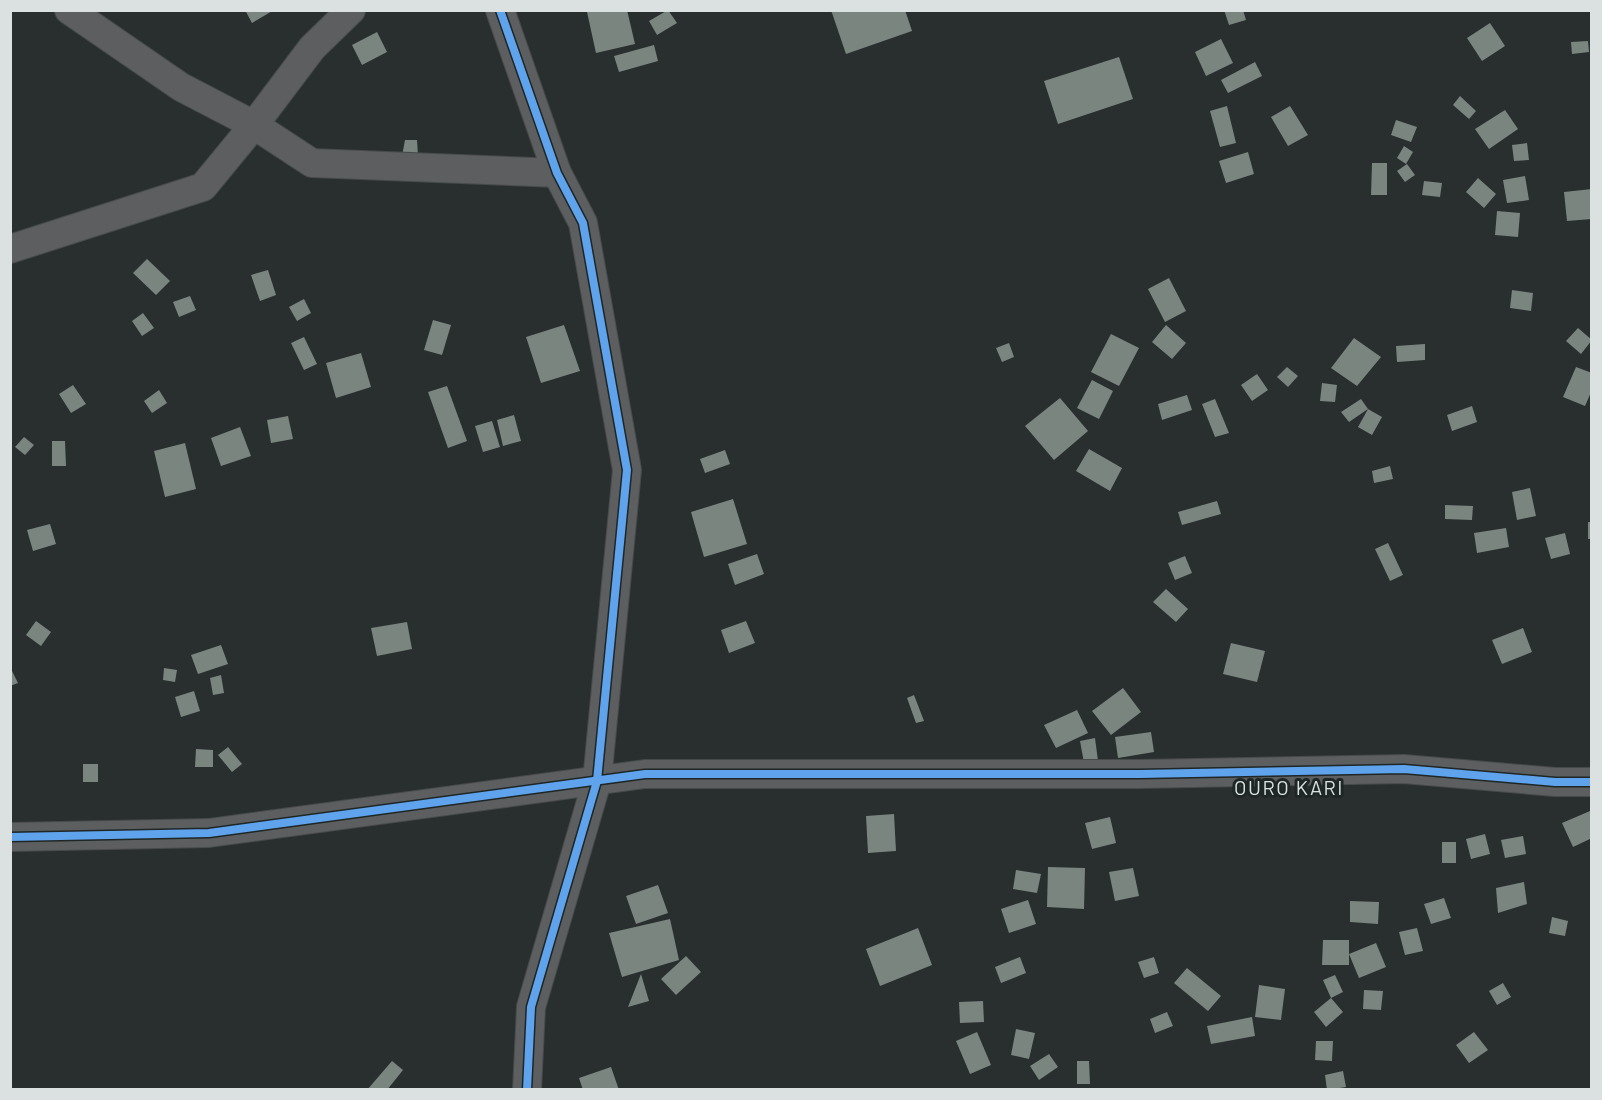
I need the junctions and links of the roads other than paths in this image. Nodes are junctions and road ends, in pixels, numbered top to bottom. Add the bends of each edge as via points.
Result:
1 (69, 10) edge
2 (351, 10) edge
3 (500, 10) edge
4 (254, 125) junction
5 (557, 173) junction
6 (10, 249) edge
7 (597, 781) junction
8 (1592, 782) edge
9 (10, 837) edge
10 (527, 1089) edge

1 - 4 street via 181,87
2 - 4 street via 312,48
3 - 5 street
4 - 5 street via 312,163
4 - 6 street via 203,187
5 - 7 street via 584,223 627,470
7 - 8 street via 645,774 1140,774 1404,769
7 - 9 street via 209,833
7 - 10 street via 531,1007

